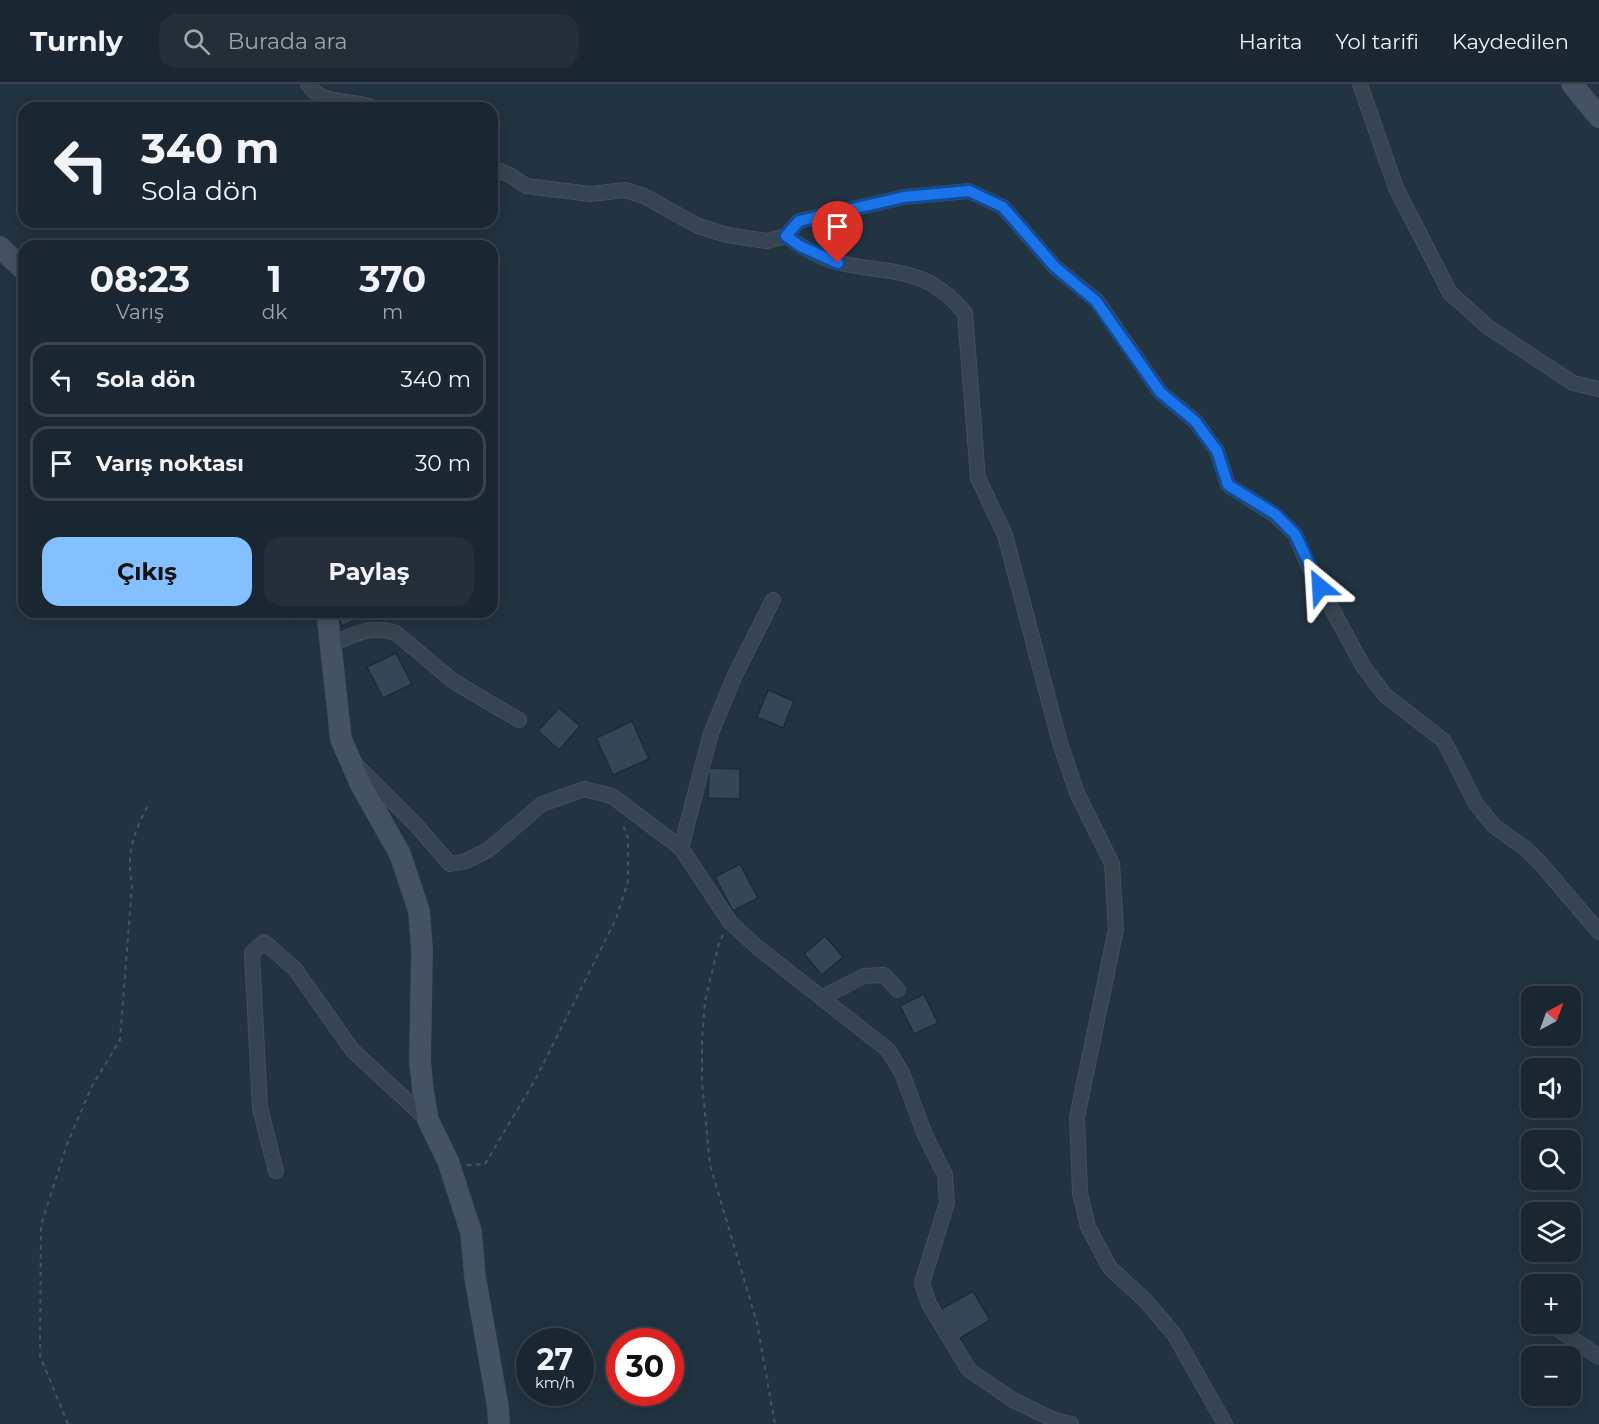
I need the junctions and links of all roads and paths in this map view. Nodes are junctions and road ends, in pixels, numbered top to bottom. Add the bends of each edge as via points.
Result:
1 (308, 84) edge
2 (1360, 84) edge
3 (1572, 84) edge
4 (359, 102) edge
5 (1599, 117) edge
6 (498, 170) edge
7 (786, 236) junction
8 (0, 247) edge
9 (18, 264) edge
10 (1599, 389) edge
11 (773, 600) dead end
12 (327, 618) edge
13 (329, 646) junction
14 (519, 720) dead end
15 (351, 760) junction
16 (612, 796) junction
17 (148, 806) dead end
18 (681, 848) junction
19 (730, 922) junction
20 (1599, 932) edge
21 (898, 990) dead end
22 (823, 997) junction
23 (428, 1120) junction
24 (448, 1161) junction
25 (276, 1171) dead end
26 (1566, 1334) edge
27 (1599, 1356) edge
28 (68, 1424) edge
29 (499, 1424) edge
30 (775, 1424) edge
31 (1071, 1424) edge
32 (1225, 1424) edge

1 - 4 street via 324,99
2 - 10 street via 1396,188 1450,293 1488,327 1573,383
3 - 5 street
6 - 7 street via 526,186 591,194 625,190 644,196 698,226 727,235 767,241
7 - 20 street via 799,221 904,197 969,191 1003,207 1055,267 1096,301 1160,392 1195,421 1217,451 1228,485 1275,514 1295,534 1363,666 1385,695 1444,741 1476,804 1494,826 1542,865
7 - 32 street via 838,263 905,272 950,295 965,313 978,478 1005,535 1060,743 1077,792 1112,864 1116,929 1077,1117 1080,1193 1088,1227 1110,1268 1174,1334
8 - 9 street
11 - 18 street via 711,733
12 - 13 street
13 - 14 street via 366,630 396,633 453,681
13 - 15 street via 341,739
15 - 16 street via 450,864 488,850 542,804 584,789
15 - 23 street via 400,854 419,911 420,1061
16 - 18 street
16 - 24 path via 628,838 628,881 616,919 536,1080 485,1164
17 - 28 path via 131,842 128,863 132,885 120,1040 92,1086 67,1144 42,1225 40,1356
18 - 19 street
19 - 22 street
19 - 30 path via 719,943 705,1000 705,1124 714,1186 757,1323
21 - 22 street via 885,975 864,976
22 - 31 street via 888,1050 902,1073 945,1175 947,1203 922,1283 940,1324 969,1370 1012,1400
23 - 24 street
23 - 25 street via 353,1051 295,969 264,942 252,953 260,1108
24 - 29 street via 471,1232
26 - 27 street

